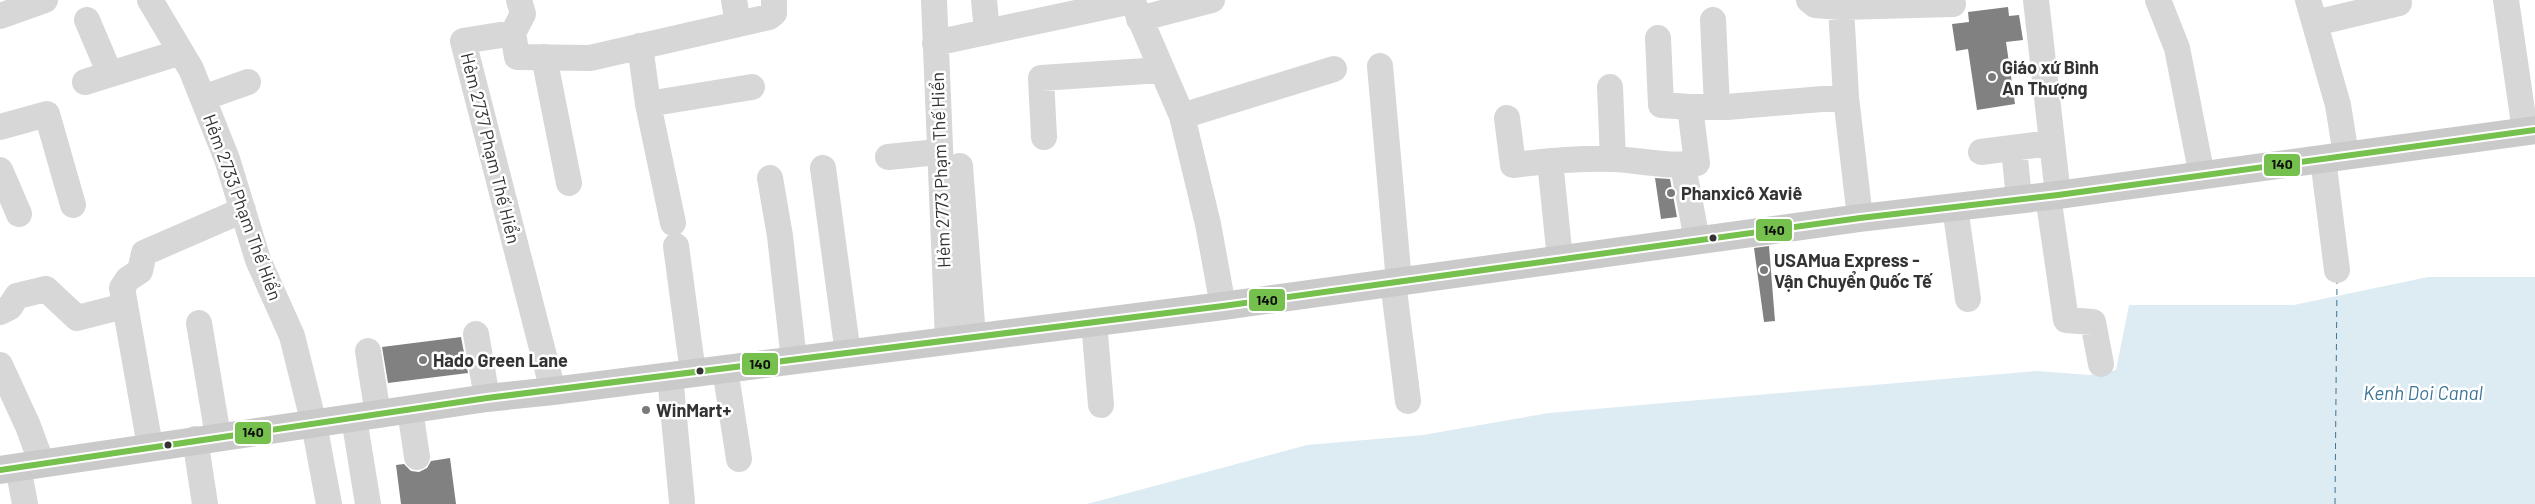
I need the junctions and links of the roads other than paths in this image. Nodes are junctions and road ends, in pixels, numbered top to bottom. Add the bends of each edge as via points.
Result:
1 (45, 0) edge
2 (150, 0) edge
3 (519, 0) edge
4 (774, 0) edge
5 (934, 0) edge
6 (984, 0) edge
7 (1212, 0) edge
8 (1809, 0) edge
9 (2036, 0) edge
10 (2158, 0) edge
11 (2506, 0) edge
12 (2399, 3) dead end
13 (1840, 4) edge
14 (1953, 4) dead end
15 (1134, 7) edge
16 (1063, 8) edge
17 (2312, 11) edge
18 (736, 12) edge
19 (0, 16) edge
20 (87, 20) dead end
21 (1714, 20) dead end
22 (987, 32) junction
23 (513, 33) junction
24 (1658, 38) dead end
25 (935, 43) junction
26 (640, 46) junction
27 (181, 52) junction
28 (544, 57) junction
29 (1380, 66) dead end
30 (1334, 69) dead end
31 (1161, 70) junction
32 (110, 74) junction
33 (85, 82) dead end
34 (248, 82) dead end
35 (752, 87) dead end
36 (1610, 87) dead end
37 (1846, 97) junction
38 (203, 98) junction
39 (648, 104) junction
40 (1690, 107) junction
41 (1717, 107) junction
42 (1182, 116) junction
43 (1507, 118) dead end
44 (0, 127) edge
45 (2530, 131) edge
46 (1044, 137) dead end
47 (2051, 143) junction
48 (2014, 148) junction
49 (1981, 152) dead end
50 (888, 157) dead end
51 (2335, 157) junction
52 (949, 159) junction
53 (1613, 159) junction
54 (1550, 160) junction
55 (1683, 166) junction
56 (823, 168) dead end
57 (0, 170) edge
58 (2202, 176) junction
59 (770, 178) dead end
60 (569, 183) dead end
61 (2053, 195) junction
62 (2019, 199) junction
63 (73, 205) dead end
64 (1955, 207) junction
65 (242, 210) junction
66 (19, 214) dead end
67 (1860, 218) junction
68 (1697, 240) junction
69 (1560, 259) junction
70 (2337, 270) dead end
71 (1396, 282) junction
72 (1968, 299) dead end
73 (124, 306) junction
74 (1223, 306) junction
75 (0, 312) edge
76 (1094, 322) junction
77 (199, 323) dead end
78 (476, 334) dead end
79 (960, 339) junction
80 (368, 350) dead end
81 (848, 354) junction
82 (794, 360) junction
83 (2100, 364) dead end
84 (0, 365) edge
85 (725, 369) junction
86 (681, 375) junction
87 (553, 392) junction
88 (487, 398) junction
89 (1408, 401) dead end
90 (1101, 405) dead end
91 (410, 410) junction
92 (366, 416) junction
93 (314, 424) junction
94 (206, 438) junction
95 (150, 446) junction
96 (417, 457) dead end
97 (739, 459) dead end
98 (20, 467) edge
99 (682, 502) dead end
100 (25, 504) edge
101 (205, 504) edge
102 (329, 504) edge
103 (368, 504) edge

1 - 19 street
2 - 27 street, Hẻm 2733 Phạm Thế Hiển
3 - 23 street via 524,14
4 - 18 street via 774,13 769,17
5 - 25 street, Hẻm 2773 Phạm Thế Hiển
6 - 22 street
7 - 15 street
8 - 13 street via 1815,5
9 - 47 street
10 - 58 street via 2178,48
11 - 45 street
12 - 17 street
13 - 14 street
13 - 37 street
15 - 16 street
15 - 31 street
16 - 22 street
17 - 51 street via 2338,105
18 - 26 street
20 - 32 street
21 - 41 street
22 - 25 street
23 - 28 street via 517,56
23 - 87 street, Hẻm 2737 Phạm Thế Hiển via 463,40
24 - 40 street via 1661,105
25 - 52 street, Hẻm 2773 Phạm Thế Hiển
26 - 28 street via 590,58
26 - 39 street
27 - 32 street
27 - 38 street, Hẻm 2733 Phạm Thế Hiển
28 - 60 street
29 - 71 street
30 - 42 street
31 - 42 street
31 - 46 street via 1040,78
32 - 33 street
34 - 38 street
35 - 39 street
36 - 53 street
37 - 41 street
37 - 67 street
38 - 65 street, Hẻm 2733 Phạm Thế Hiển via 227,159
39 - 86 street via 674,235
40 - 41 street
40 - 55 street via 1697,163
42 - 74 street via 1208,224
43 - 54 street via 1513,165
44 - 63 street via 46,114
45 - 51 main road
47 - 48 street
47 - 61 street
48 - 49 street
48 - 62 street
50 - 52 street
51 - 58 main road
51 - 70 street
52 - 79 street, Hẻm 2773 Phạm Thế Hiển
53 - 54 street
53 - 55 street
54 - 69 street
55 - 68 street
56 - 81 street
57 - 66 street
58 - 61 main road
59 - 82 street
61 - 62 main road
61 - 83 street via 2066,320 2092,322
62 - 64 main road
64 - 67 main road
64 - 72 street
65 - 73 street via 144,253 140,271 122,288
65 - 93 street, Hẻm 2733 Phạm Thế Hiển via 258,260 292,336
67 - 68 main road
68 - 69 main road
69 - 71 main road
71 - 74 main road
71 - 89 street
73 - 75 street via 78,318 46,289 17,296 10,307
73 - 95 street
74 - 76 main road
76 - 79 main road
76 - 90 street
77 - 94 street
78 - 88 street
79 - 81 main road
80 - 92 street
81 - 82 main road
82 - 85 main road
84 - 98 street via 28,426
85 - 86 main road
85 - 97 street
86 - 87 main road
86 - 99 street
87 - 88 main road
88 - 91 main road
91 - 92 main road
91 - 96 street
92 - 93 main road
92 - 103 street
93 - 94 main road
93 - 102 street, Hẻm 2733 Phạm Thế Hiển
94 - 95 main road
94 - 101 street
95 - 98 main road
98 - 100 street

